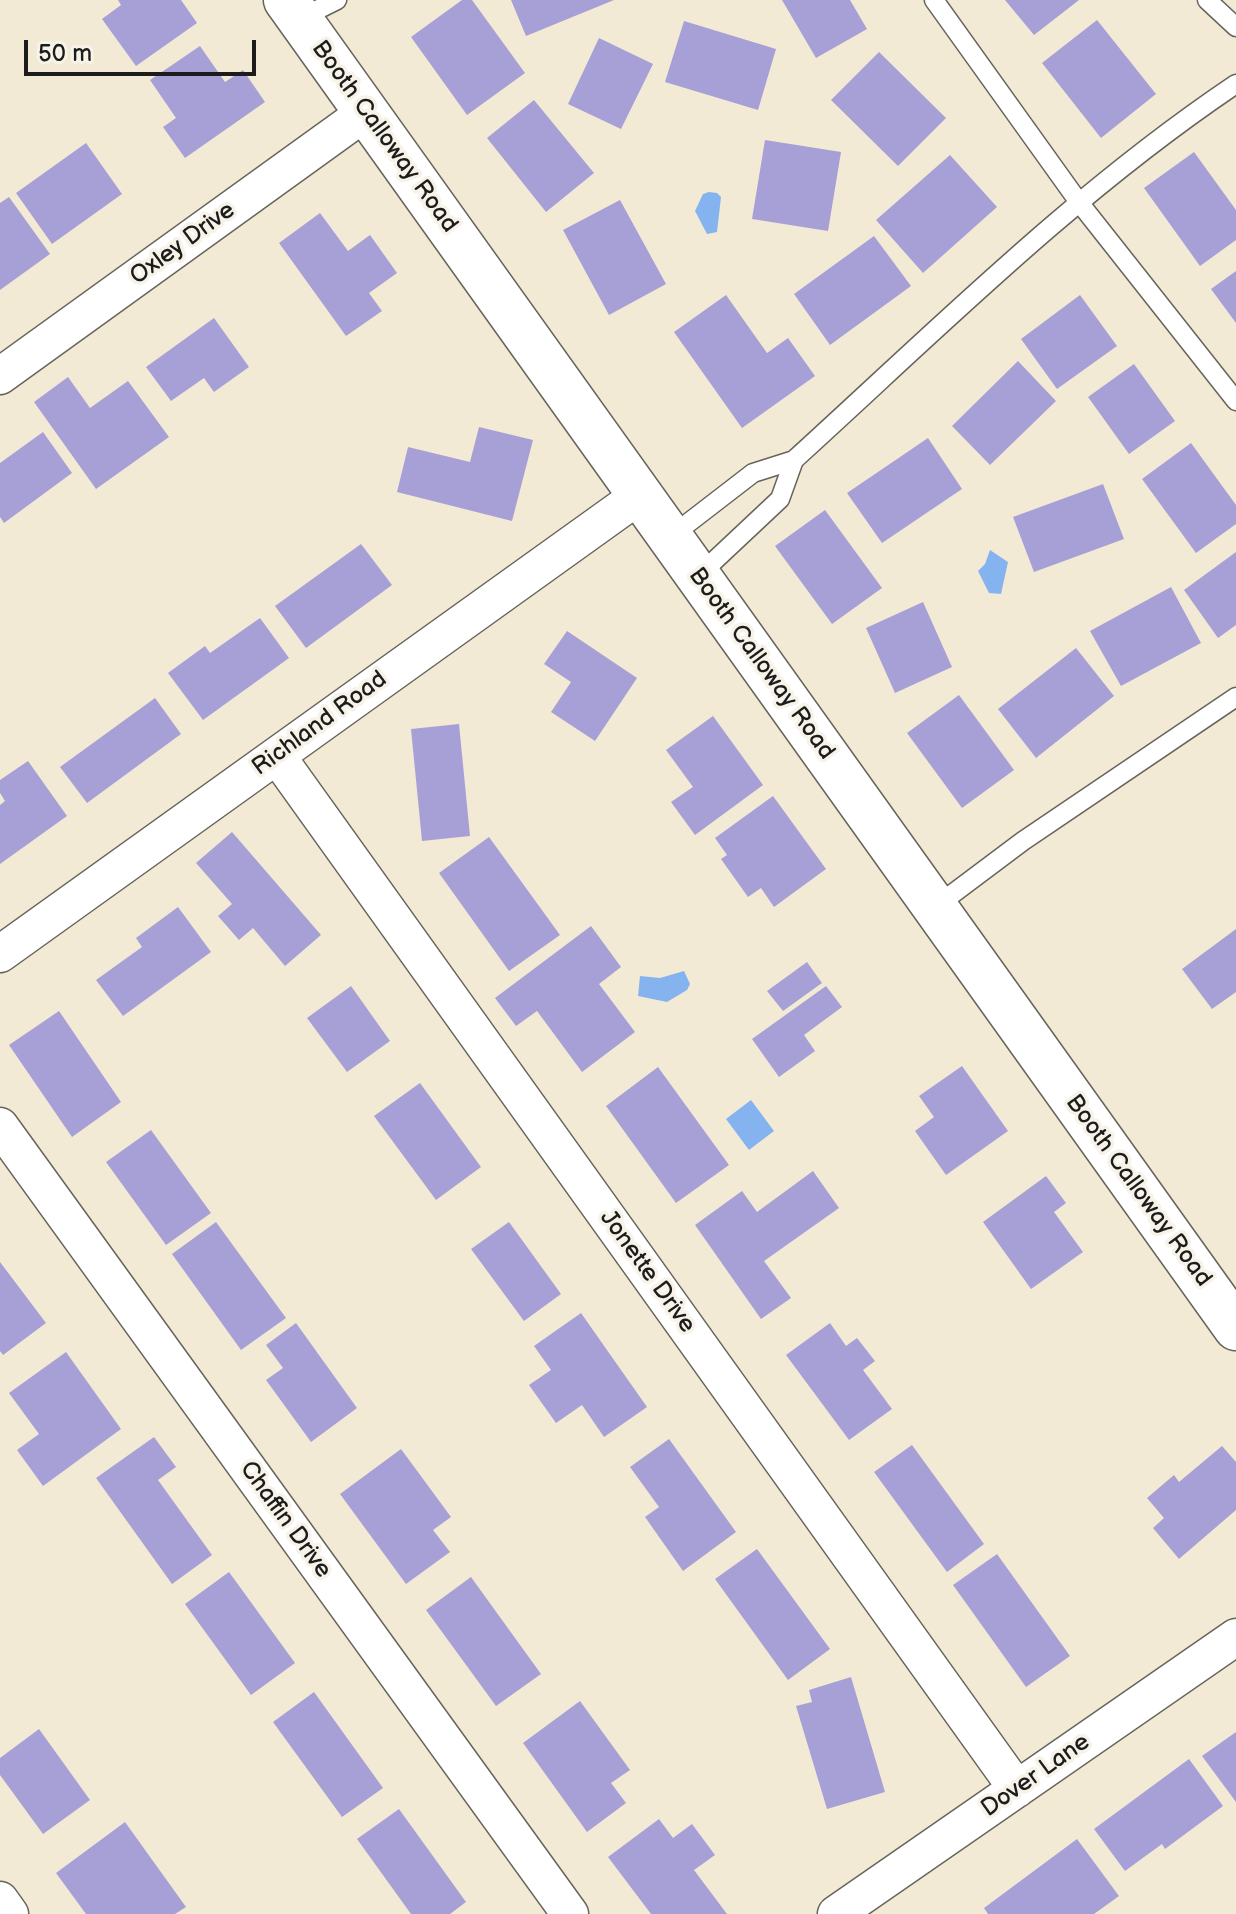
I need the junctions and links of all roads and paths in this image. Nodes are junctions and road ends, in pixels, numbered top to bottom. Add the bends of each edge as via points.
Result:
1 (934, 0) edge
2 (1207, 0) edge
3 (307, 6) edge
4 (1236, 27) edge
5 (1236, 84) edge
6 (366, 112) junction
7 (1078, 201) junction
8 (0, 376) edge
9 (1236, 401) edge
10 (794, 460) junction
11 (640, 495) junction
12 (670, 537) junction
13 (698, 576) junction
14 (1236, 697) edge
15 (277, 756) junction
16 (935, 907) junction
17 (0, 954) edge
18 (0, 1126) edge
19 (1236, 1328) edge
20 (1236, 1637) edge
21 (1017, 1789) junction
22 (0, 1900) edge
23 (10, 1914) edge
24 (570, 1914) edge
25 (836, 1914) edge

1 - 7 lane
2 - 4 lane
3 - 6 street, Booth Calloway Road
5 - 7 lane
6 - 8 street, Oxley Drive
6 - 11 street, Booth Calloway Road
7 - 9 lane
7 - 10 lane
10 - 12 lane via 753,473
10 - 13 lane via 780,499
11 - 12 street, Booth Calloway Road
11 - 15 street, Richland Road
12 - 13 street, Booth Calloway Road
13 - 16 street, Booth Calloway Road
14 - 16 lane
15 - 17 street, Richland Road
15 - 21 street, Jonette Drive
16 - 19 street, Booth Calloway Road
18 - 24 street, Chaffin Drive
20 - 21 street, Dover Lane
21 - 25 street, Dover Lane
22 - 23 street

